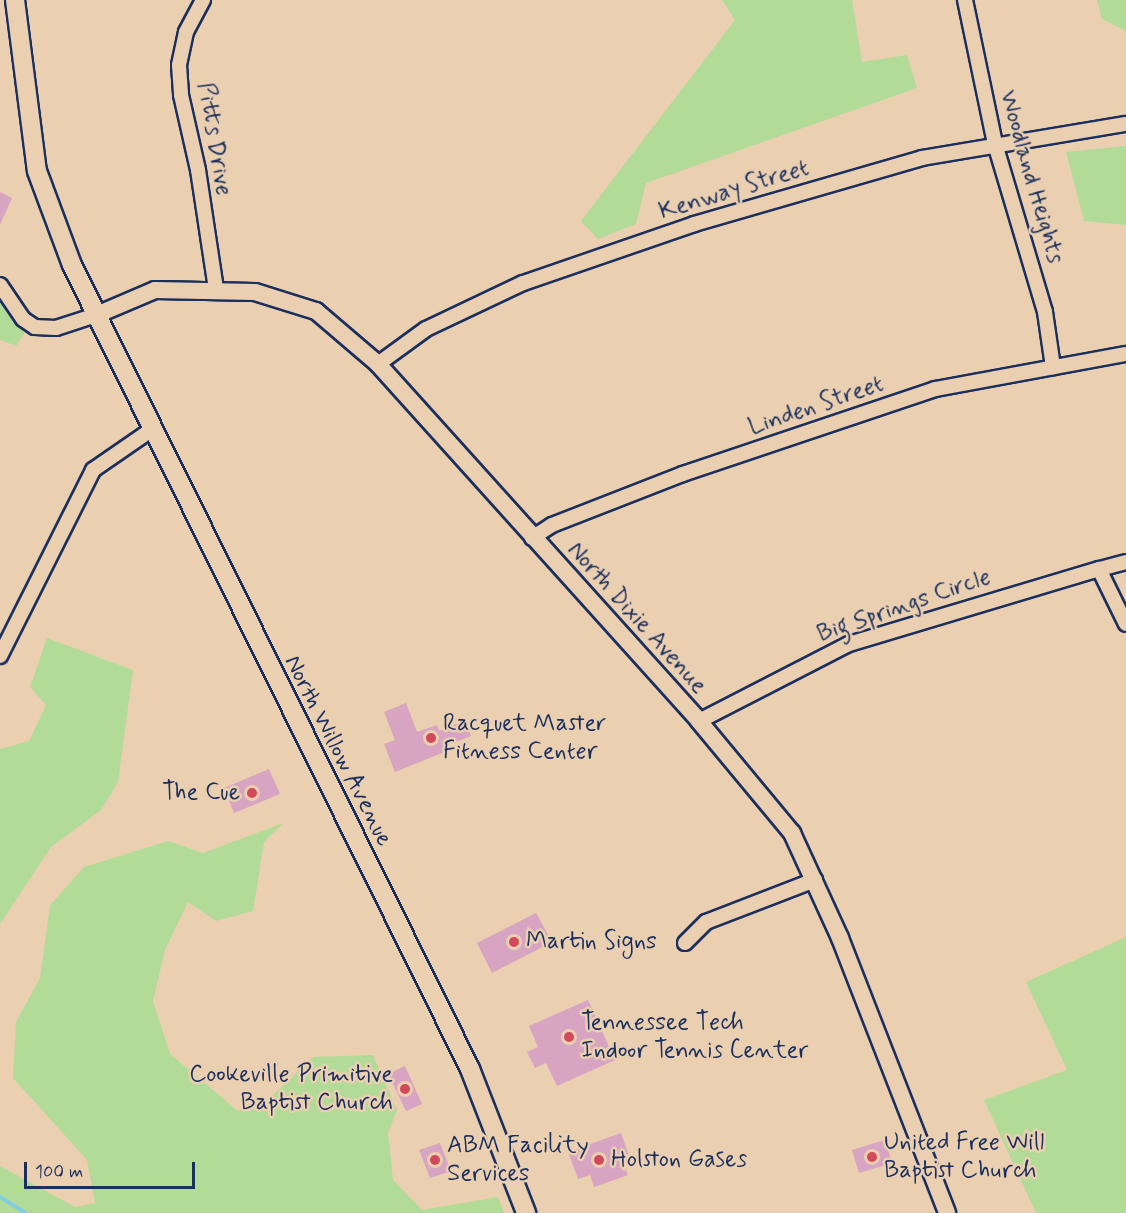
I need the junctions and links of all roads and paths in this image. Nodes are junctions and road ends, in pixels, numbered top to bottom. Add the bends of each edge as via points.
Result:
1 (15, 0) edge
2 (203, 0) edge
3 (965, 0) edge
4 (1126, 124) edge
5 (995, 144) junction
6 (0, 285) edge
7 (216, 289) junction
8 (94, 316) junction
9 (1126, 354) edge
10 (378, 364) junction
11 (1053, 367) junction
12 (151, 430) junction
13 (532, 538) junction
14 (1126, 562) edge
15 (1099, 569) junction
16 (1126, 624) edge
17 (0, 656) edge
18 (699, 722) junction
19 (815, 880) junction
20 (685, 943) dead end
21 (526, 1213) edge
22 (947, 1213) edge

1 - 8 main road, North Willow Avenue via 37,171
2 - 7 street, Pitts Drive via 186,32 179,64 180,95 198,170
3 - 5 street, Woodland Heights
4 - 5 street, Kenway Street
5 - 10 street, Kenway Street via 860,174 523,283 426,329
5 - 11 street, Woodland Heights via 1045,312
6 - 8 street via 23,319 35,327 56,328
7 - 8 street, North Dixie Avenue via 155,290
7 - 10 street, North Dixie Avenue via 255,292 316,311
8 - 12 main road, North Willow Avenue
9 - 11 street, Linden Street
10 - 13 street, North Dixie Avenue
11 - 13 street, Linden Street via 935,389 683,474 552,525
12 - 17 street via 93,470
12 - 21 main road, North Willow Avenue via 470,1070
13 - 18 street, North Dixie Avenue
14 - 15 street, Big Springs Circle
15 - 16 street
15 - 18 street, Big Springs Circle via 849,644
18 - 19 street, North Dixie Avenue via 792,833
19 - 20 street via 706,922
19 - 22 street, North Dixie Avenue

